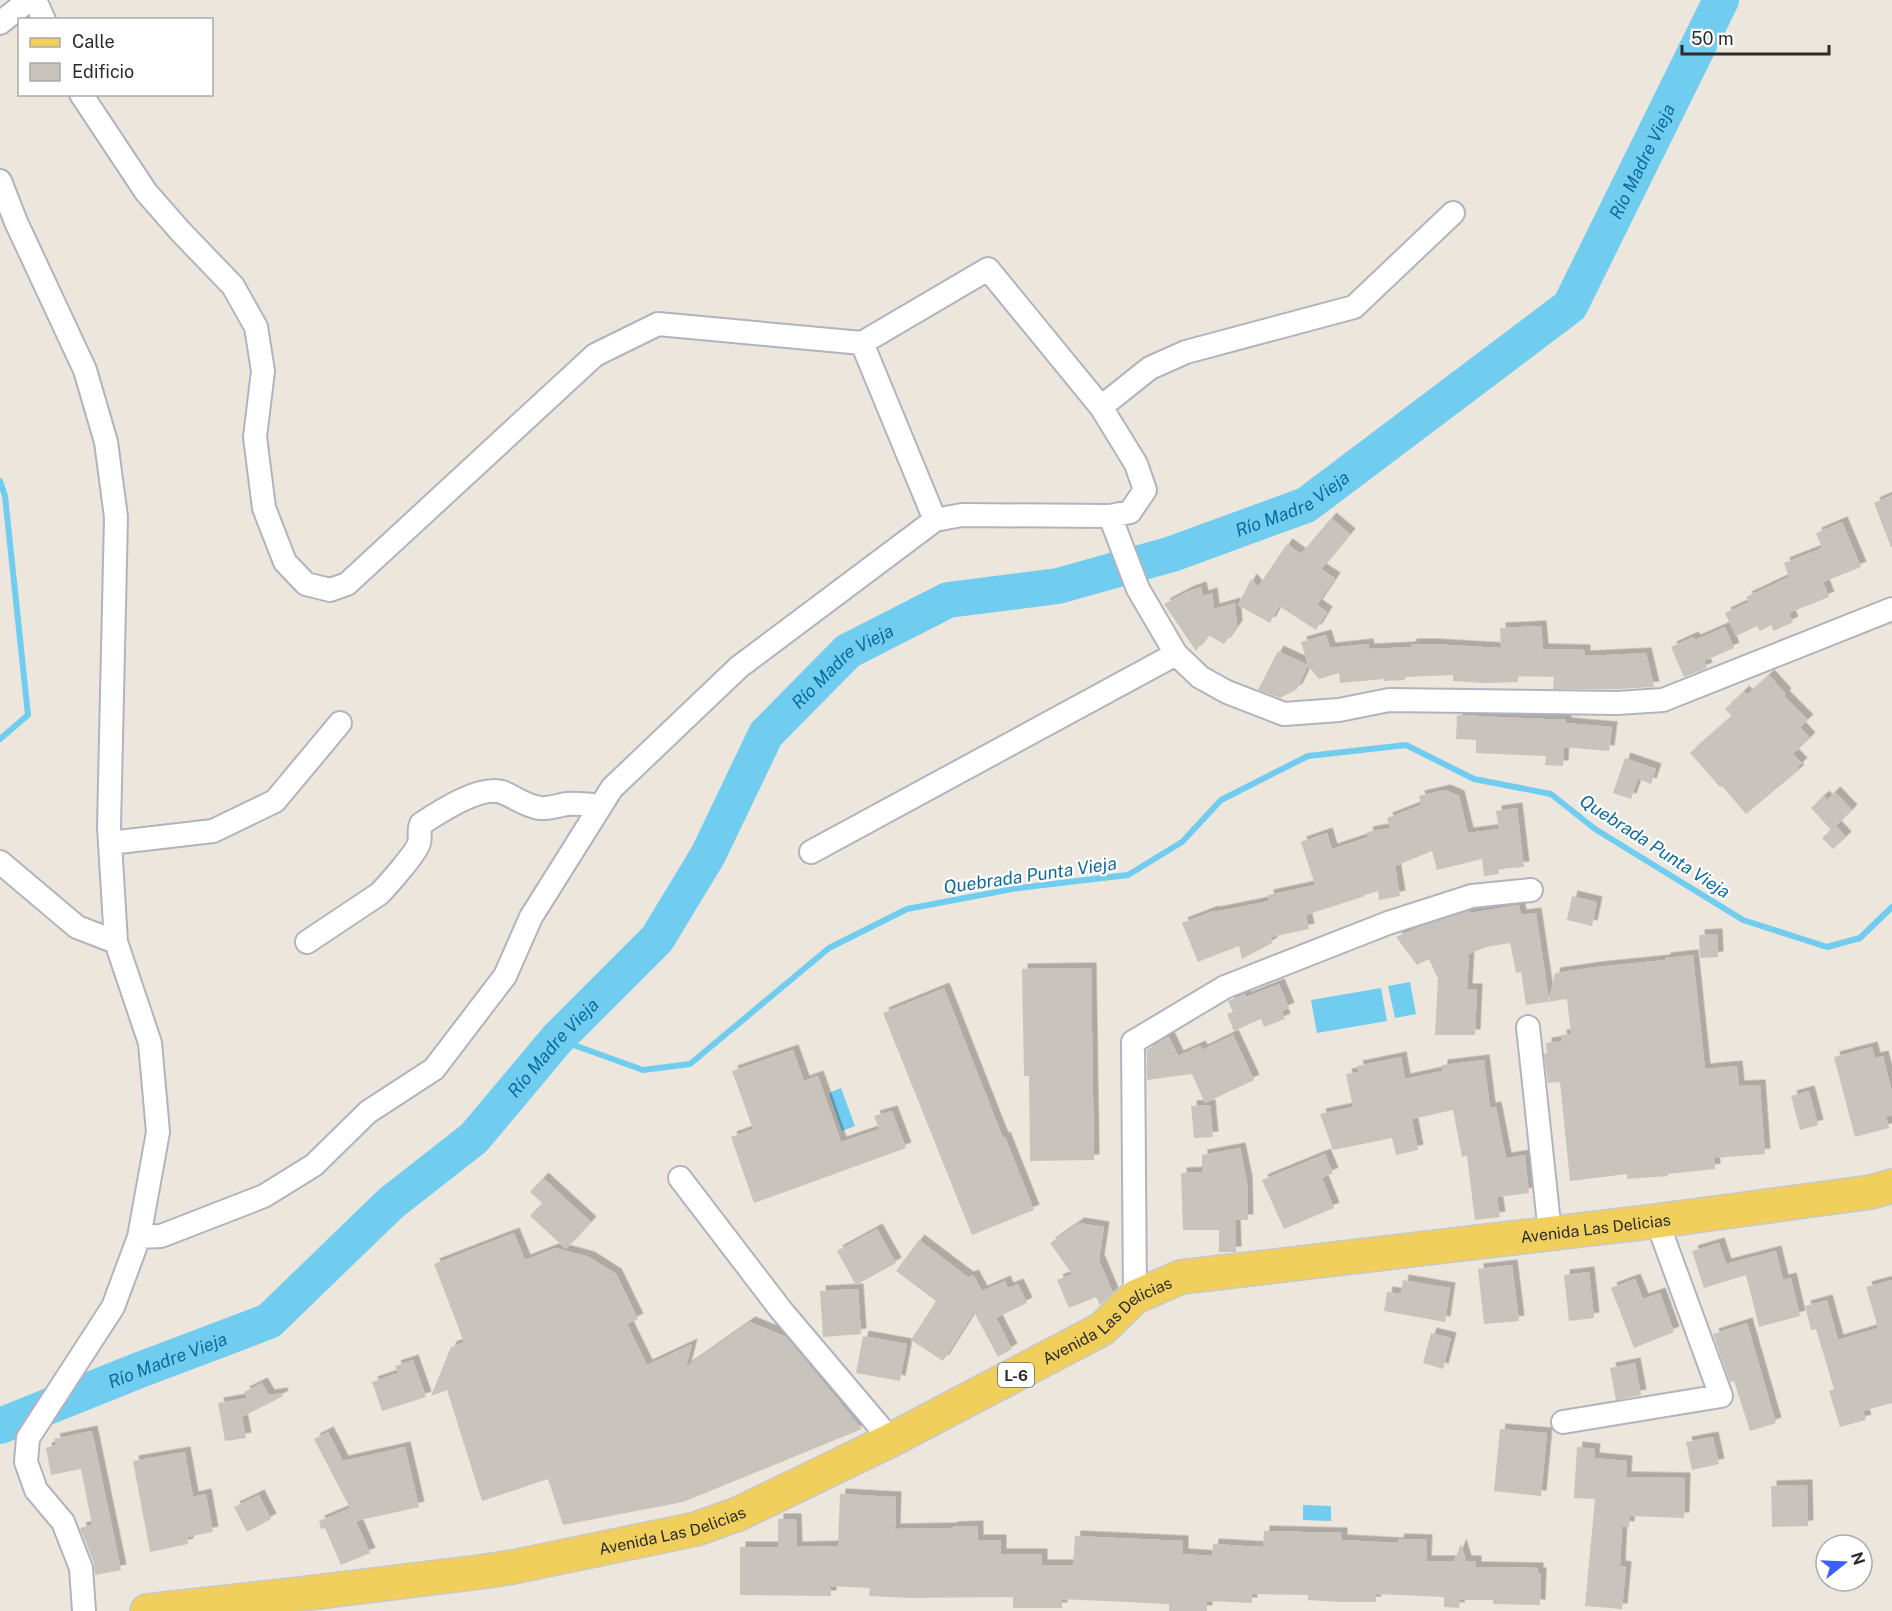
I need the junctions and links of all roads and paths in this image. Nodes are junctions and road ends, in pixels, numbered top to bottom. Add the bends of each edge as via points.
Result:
1 (29, 0) edge
2 (35, 0) edge
3 (43, 18) edge
4 (0, 23) edge
5 (82, 96) edge
6 (0, 181) edge
7 (1453, 213) dead end
8 (862, 343) junction
9 (1101, 407) junction
10 (1110, 516) junction
11 (935, 520) junction
12 (1892, 609) edge
13 (1176, 654) junction
14 (340, 723) dead end
15 (600, 807) junction
16 (110, 843) junction
17 (810, 852) dead end
18 (0, 862) edge
19 (1531, 890) dead end
20 (116, 942) junction
21 (307, 942) dead end
22 (1528, 1027) dead end
23 (680, 1178) dead end
24 (1892, 1186) edge
25 (1657, 1221) junction
26 (1550, 1233) junction
27 (139, 1237) junction
28 (1135, 1297) junction
29 (1563, 1422) dead end
30 (891, 1440) junction
31 (84, 1611) edge
32 (147, 1611) edge

1 - 4 street
2 - 3 street
5 - 8 street via 146,192 233,286 256,327 263,371 255,437 264,508 285,562 306,584 330,590 347,584 595,355 658,324
6 - 16 street via 85,370 106,442 116,517
7 - 9 street via 1354,307 1186,352 1150,368
8 - 9 street via 988,269
8 - 11 street
9 - 10 street via 1136,464 1145,490 1130,512
10 - 11 street via 962,514
10 - 13 street via 1138,589
11 - 15 street via 739,667 612,788
12 - 13 street via 1663,700 1617,704 1389,700 1339,710 1284,714 1227,692 1200,677
13 - 17 street
14 - 16 street via 275,801 213,831
15 - 21 street via 537,807 496,791 474,795 421,824 419,845 388,885
15 - 27 street via 531,917 505,976 434,1069 368,1112 314,1166 264,1196 161,1236
16 - 20 street
18 - 20 street via 77,927
19 - 28 street via 1472,896 1388,923 1225,987 1133,1042
20 - 27 street via 150,1043 158,1132
22 - 26 street
23 - 30 street via 781,1310
24 - 25 main road, Avenida Las Delicias / L-6
25 - 26 main road, Avenida Las Delicias / L-6
25 - 29 street via 1720,1396
26 - 28 main road, Avenida Las Delicias / L-6 via 1180,1277
27 - 31 street via 113,1307 28,1438 26,1462 36,1490 63,1522 81,1568
28 - 30 main road, Avenida Las Delicias / L-6 via 1102,1329
30 - 32 main road, Avenida Las Delicias / L-6 via 738,1514 696,1529 480,1572

